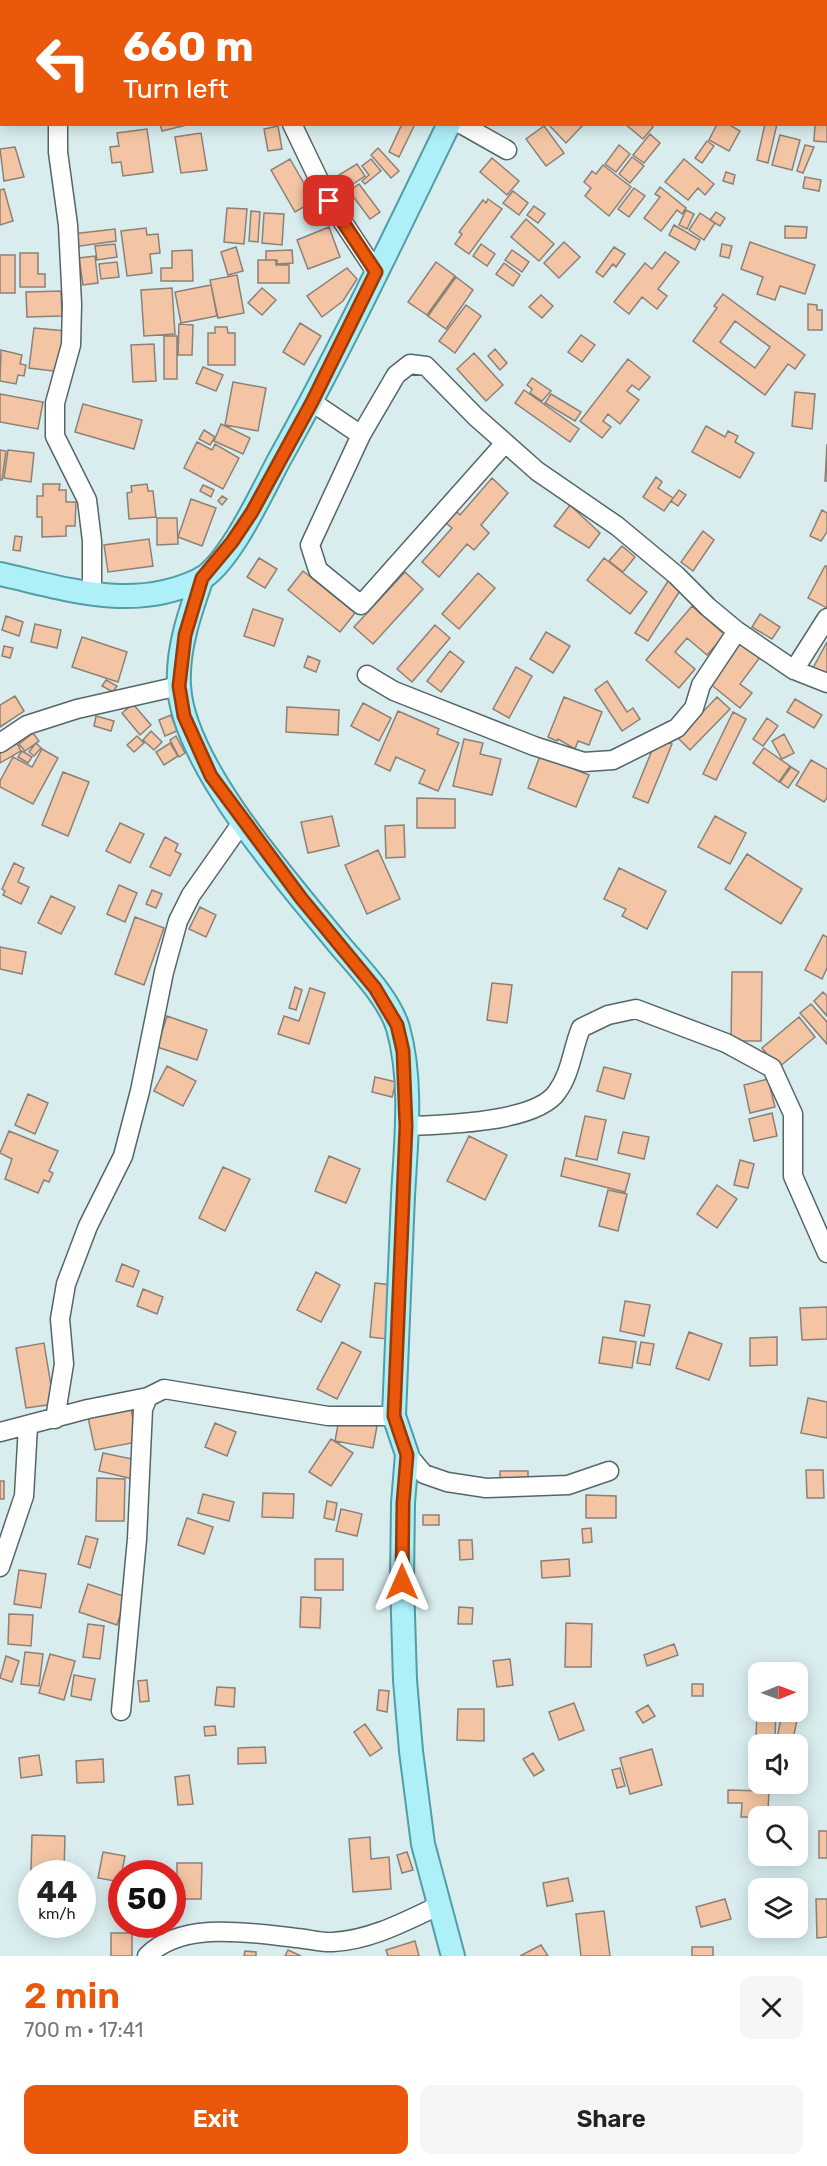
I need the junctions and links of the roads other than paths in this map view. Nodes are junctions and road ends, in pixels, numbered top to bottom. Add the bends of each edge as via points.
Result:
1 (58, 126) edge
2 (293, 126) edge
3 (448, 126) edge
4 (465, 126) edge
5 (507, 150) dead end
6 (376, 272) junction
7 (312, 402) junction
8 (361, 435) junction
9 (505, 442) junction
10 (0, 574) edge
11 (202, 578) junction
12 (92, 594) junction
13 (827, 618) edge
14 (737, 631) junction
15 (794, 670) junction
16 (367, 675) dead end
17 (827, 683) edge
18 (179, 686) junction
19 (0, 743) edge
20 (243, 821) junction
21 (406, 1126) junction
22 (827, 1253) edge
23 (148, 1397) junction
24 (394, 1416) junction
25 (55, 1419) junction
26 (28, 1426) junction
27 (0, 1432) edge
28 (407, 1455) junction
29 (609, 1471) dead end
30 (0, 1567) edge
31 (121, 1711) dead end
32 (440, 1905) junction
33 (147, 1956) edge
34 (453, 1956) edge

1 - 12 street via 72,304 71,345 55,403 55,436 87,500
2 - 6 street via 329,201
3 - 6 main road
4 - 5 street
6 - 7 main road
7 - 8 street
7 - 11 main road via 252,512
8 - 9 street via 396,375 410,364 426,366
8 - 9 street via 310,545 318,570 361,605
9 - 14 street via 537,471 626,533
10 - 12 main road
11 - 12 main road via 168,593 146,597
11 - 18 main road via 187,626
13 - 15 street
14 - 15 street
14 - 16 street via 701,686 694,708 677,728 613,760 584,762 534,746 394,691
15 - 17 street
18 - 19 street via 77,709 27,725
18 - 20 main road via 184,716 201,757
20 - 21 main road via 375,988 397,1025 403,1051
20 - 25 street via 190,895 178,921 123,1156 88,1226 66,1284 60,1319 64,1364
21 - 22 street via 499,1120 531,1108 555,1095 568,1074 581,1028 608,1015 636,1009 726,1043 771,1068 794,1114 793,1176
21 - 24 main road
23 - 24 street via 164,1389 328,1416
23 - 25 street
23 - 31 street via 143,1409 137,1539
24 - 28 main road
25 - 26 street
26 - 27 street
26 - 30 street via 24,1496
28 - 29 street via 424,1474 486,1488 568,1485
28 - 32 main road via 403,1503 405,1680 423,1844
32 - 33 street via 356,1940 330,1943 243,1933 199,1933 172,1940
32 - 34 main road

